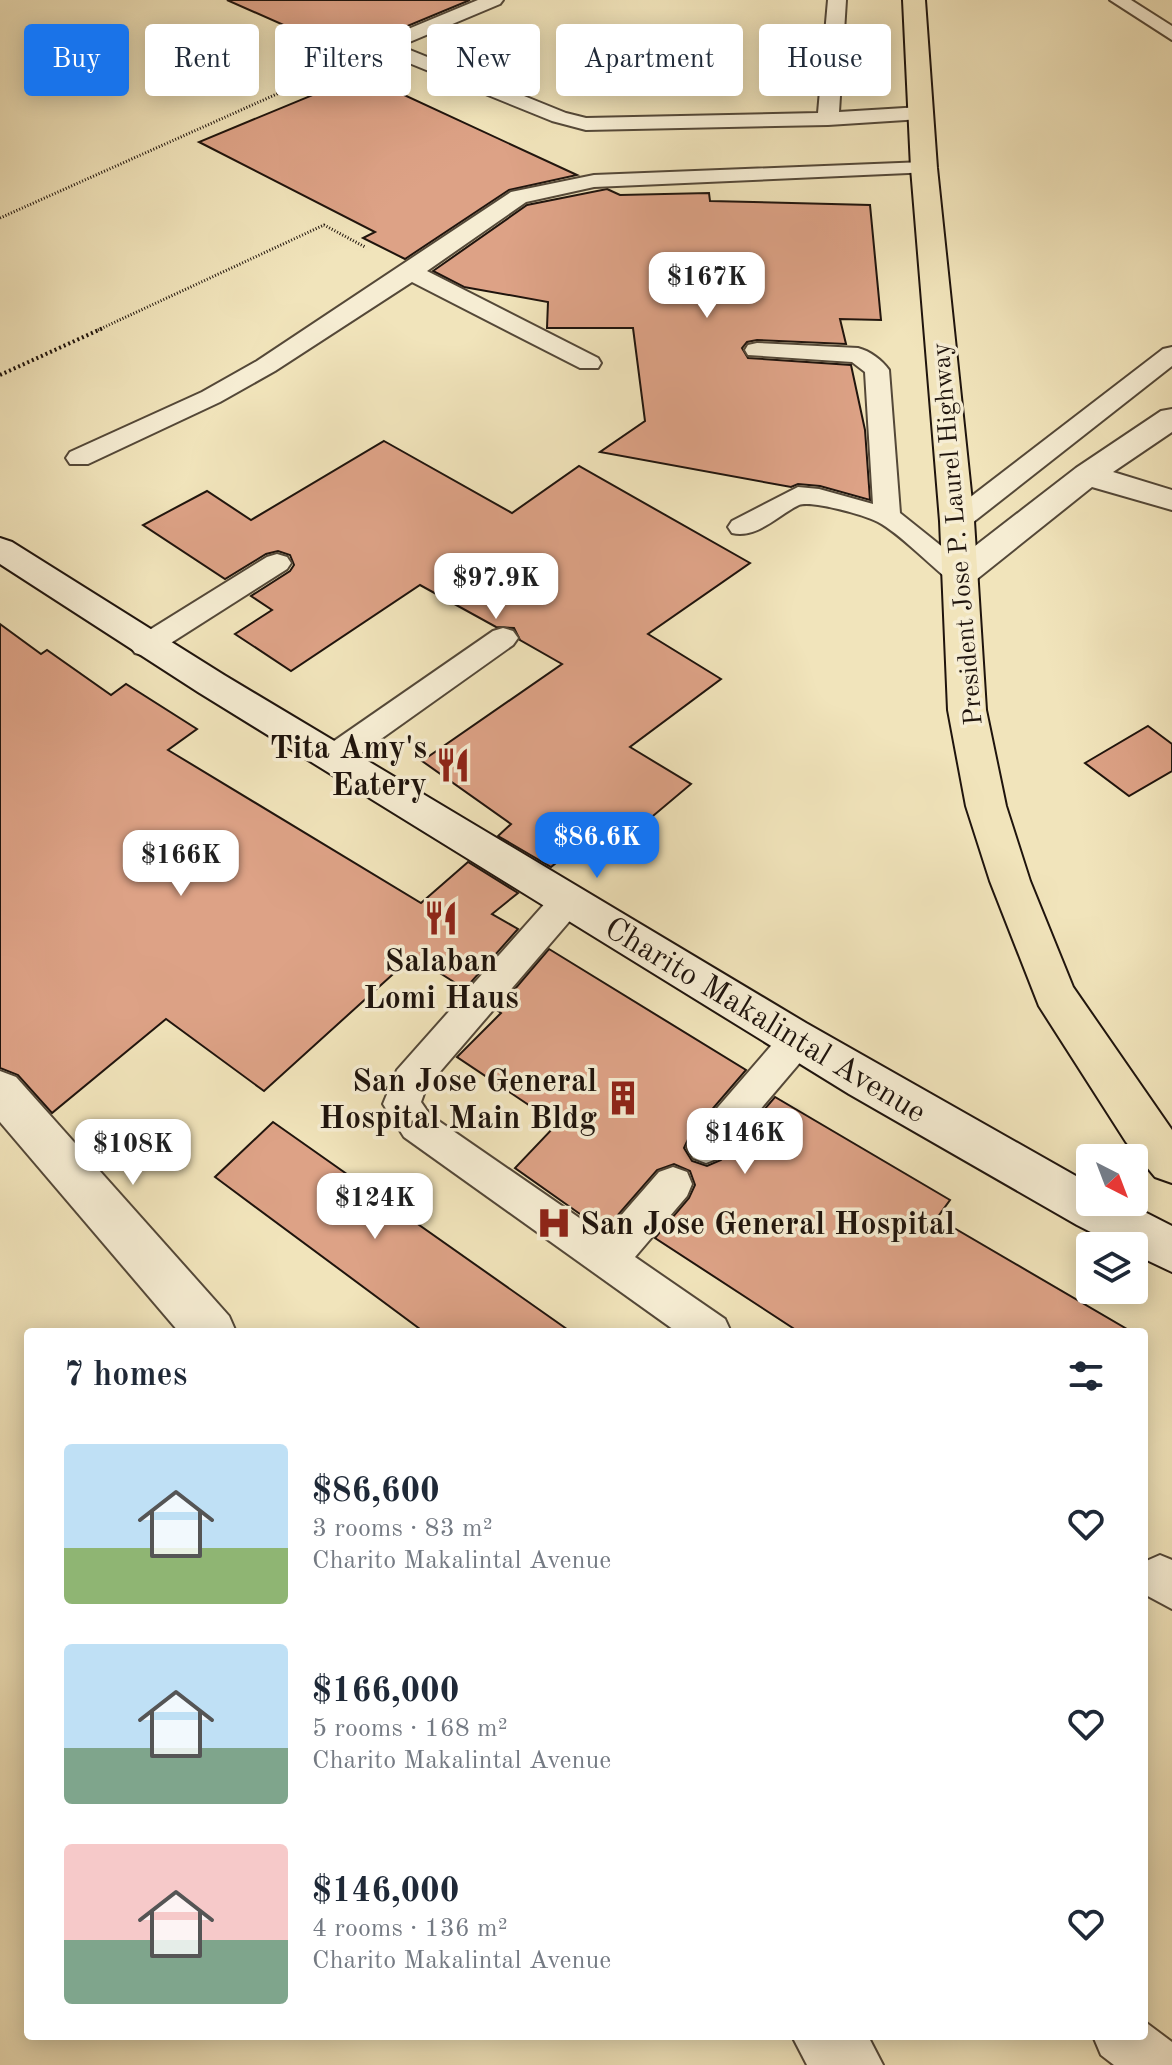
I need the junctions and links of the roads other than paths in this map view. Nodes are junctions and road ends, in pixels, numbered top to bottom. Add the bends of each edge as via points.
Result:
1 (494, 0) edge
2 (837, 0) edge
3 (914, 0) edge
4 (1119, 0) edge
5 (1172, 34) edge
6 (921, 113) junction
7 (828, 119) junction
8 (924, 168) junction
9 (411, 272) junction
10 (757, 350) dead end
11 (1172, 354) edge
12 (589, 363) dead end
13 (1172, 418) edge
14 (79, 458) dead end
15 (1087, 475) junction
16 (1172, 500) edge
17 (887, 516) junction
18 (957, 521) junction
19 (742, 527) dead end
20 (0, 549) edge
21 (277, 563) dead end
22 (960, 575) junction
23 (503, 638) dead end
24 (145, 646) junction
25 (332, 758) junction
26 (568, 900) junction
27 (796, 1042) junction
28 (0, 1090) edge
29 (706, 1147) dead end
30 (1172, 1163) edge
31 (673, 1184) dead end
32 (1172, 1250) edge
33 (607, 1261) junction
34 (208, 1328) edge
35 (704, 1328) edge
36 (828, 2040) edge
37 (1125, 2040) edge
38 (850, 2065) edge
39 (1158, 2065) edge

1 - 7 lane via 384,46 586,124
2 - 7 lane
3 - 6 highway, President Jose P. Laurel Highway
4 - 5 lane
6 - 7 lane
6 - 8 highway, President Jose P. Laurel Highway
8 - 9 lane via 594,181 551,189 519,197
8 - 18 highway, President Jose P. Laurel Highway
9 - 12 lane
9 - 14 lane via 211,397
10 - 17 lane via 858,355 877,370
11 - 18 lane
13 - 15 main road
15 - 16 main road
15 - 22 main road
17 - 19 lane via 798,495
17 - 22 lane
18 - 22 highway, President Jose P. Laurel Highway
20 - 24 main road, Charito Makalintal Avenue
21 - 24 lane
22 - 30 highway, President Jose P. Laurel Highway via 967,710 986,806 1010,881 1054,994 1142,1128
23 - 25 lane
24 - 25 main road, Charito Makalintal Avenue
25 - 26 main road, Charito Makalintal Avenue
26 - 27 main road, Charito Makalintal Avenue
26 - 33 lane via 410,1081 402,1104 417,1126
27 - 29 lane
27 - 32 main road, Charito Makalintal Avenue
28 - 34 main road
31 - 33 lane
33 - 35 lane
36 - 38 main road
37 - 39 lane

